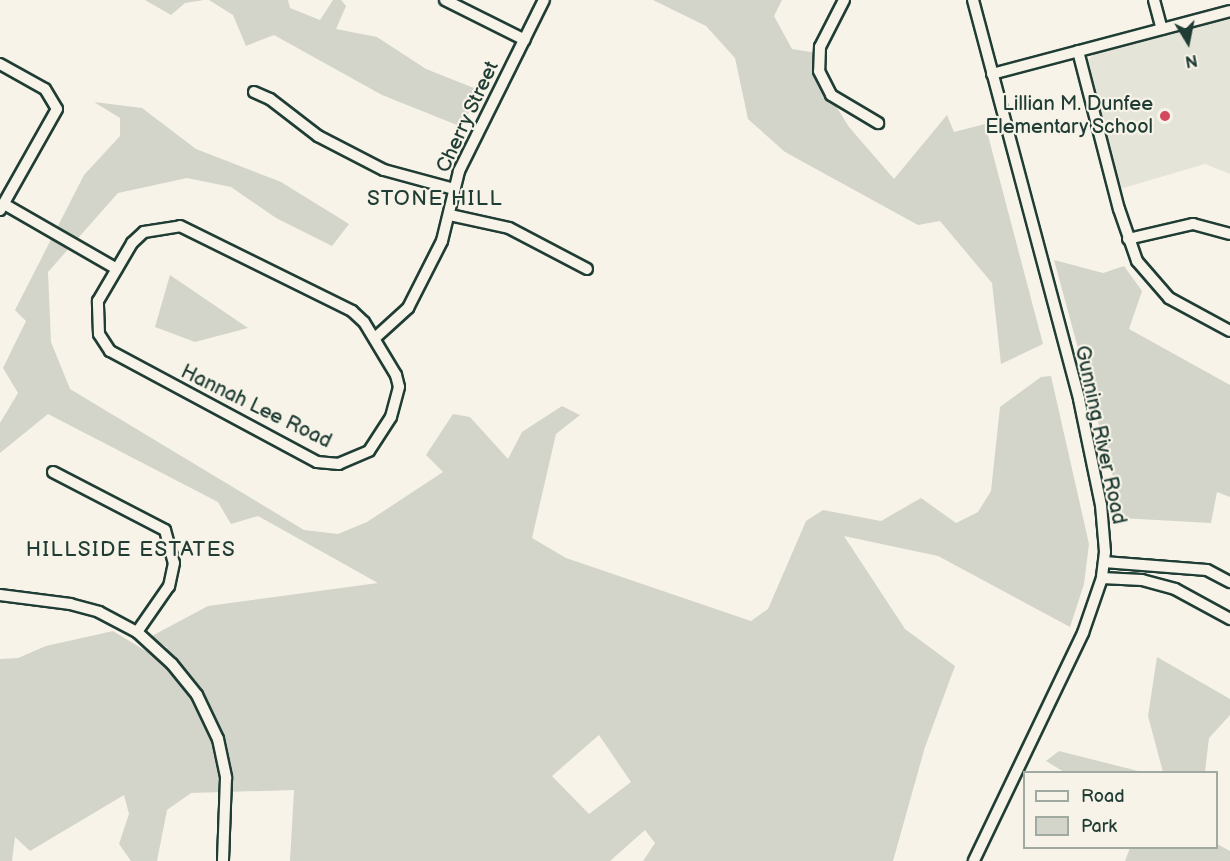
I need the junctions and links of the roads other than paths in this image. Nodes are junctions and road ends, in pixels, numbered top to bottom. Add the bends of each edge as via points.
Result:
1 (445, 0) edge
2 (544, 0) edge
3 (844, 0) edge
4 (973, 0) edge
5 (1154, 0) edge
6 (1230, 11) edge
7 (1162, 29) junction
8 (525, 40) junction
9 (1078, 51) junction
10 (0, 64) edge
11 (992, 74) junction
12 (254, 92) dead end
13 (878, 123) dead end
14 (454, 189) junction
15 (2, 207) edge
16 (450, 215) junction
17 (1230, 234) edge
18 (1128, 239) junction
19 (117, 268) junction
20 (587, 269) dead end
21 (1230, 331) edge
22 (375, 338) junction
23 (54, 472) dead end
24 (1104, 562) junction
25 (1102, 578) junction
26 (1230, 582) edge
27 (0, 595) edge
28 (1230, 618) edge
29 (138, 632) junction
30 (224, 861) edge
31 (974, 861) edge

1 - 8 street
2 - 8 street, Cherry Street
3 - 13 street via 820,47 819,71 831,95
4 - 11 street, Gunning River Road
5 - 7 street
6 - 7 street
7 - 9 street
8 - 14 street, Cherry Street via 464,161
9 - 11 street
9 - 18 street
10 - 15 street via 45,89 57,109
11 - 24 street, Gunning River Road via 1079,399 1101,506
12 - 14 street via 270,99 318,136 384,170
14 - 16 street, Cherry Street
15 - 19 street
16 - 20 street via 509,228
16 - 22 street, Cherry Street via 445,235 408,308
17 - 18 street via 1193,224
18 - 21 street via 1137,261 1157,287 1180,305
19 - 22 street, Hannah Lee Road via 144,232 180,226 352,312
19 - 22 street, Hannah Lee Road via 98,301 96,315 99,334 117,358 317,462 339,464 355,460 369,451 391,417 399,387
23 - 29 street via 165,530 174,563 169,586
24 - 25 street, Gunning River Road
24 - 26 street via 1207,570
25 - 28 street via 1168,586
25 - 31 street, Gunning River Road via 1083,633
27 - 29 street via 80,607
29 - 30 street via 188,682 218,739 226,778

